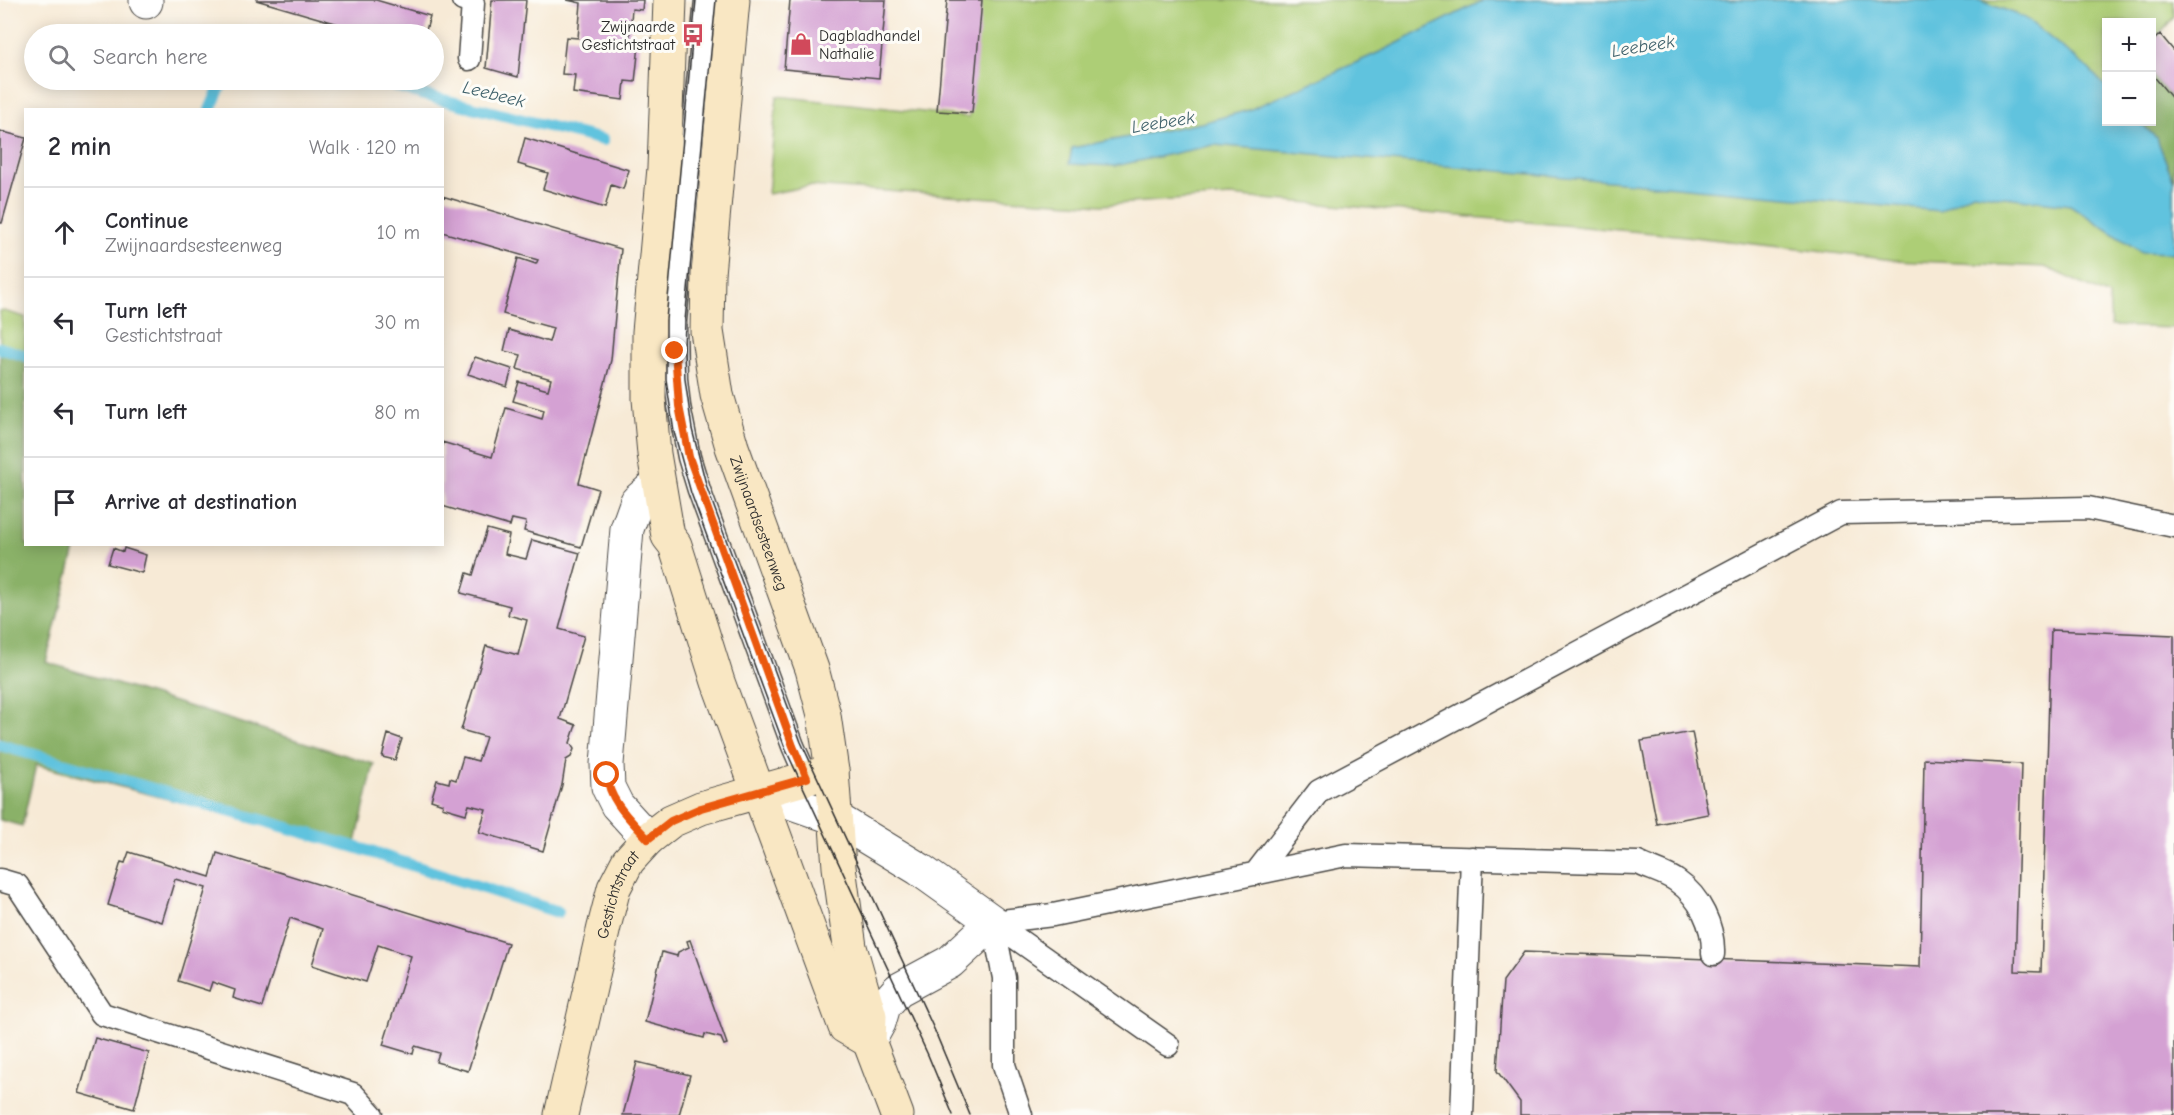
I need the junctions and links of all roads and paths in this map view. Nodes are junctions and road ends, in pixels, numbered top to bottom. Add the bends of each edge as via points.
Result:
1 (463, 0) edge
2 (670, 0) edge
3 (706, 0) edge
4 (733, 0) edge
5 (469, 59) dead end
6 (658, 483) junction
7 (2174, 526) edge
8 (820, 774) junction
9 (758, 791) junction
10 (835, 818) junction
11 (648, 839) junction
12 (1472, 858) junction
13 (1255, 874) junction
14 (0, 880) edge
15 (993, 922) junction
16 (1713, 954) dead end
17 (869, 1041) junction
18 (1168, 1045) dead end
19 (372, 1115) edge
20 (561, 1115) edge
21 (897, 1115) edge
22 (1021, 1115) edge
23 (1462, 1115) edge

1 - 5 lane via 473,3
2 - 6 street via 664,168 649,332 649,399
3 - 8 lane via 675,321 679,406 699,490 793,746
4 - 8 street, Zwijnaardsesteenweg via 708,274 707,332 717,395 732,447 812,669 824,715
6 - 9 street via 668,536 675,545 718,682
6 - 11 street via 637,501 627,529 607,764 608,787 617,804
7 - 13 lane via 2088,508 1842,513 1319,791
8 - 9 street, Gestichtstraat
8 - 10 street, Zwijnaardsesteenweg
9 - 10 street
9 - 11 street, Gestichtstraat via 671,821
9 - 17 street via 845,1027
10 - 15 street via 919,868
10 - 17 street, Zwijnaardsesteenweg via 850,947 870,1016
11 - 20 street, Gestichtstraat via 628,861 614,888
12 - 13 lane via 1346,855
12 - 16 lane via 1638,863 1677,881 1702,906 1713,940
12 - 23 lane
13 - 15 lane via 1053,915
14 - 19 lane via 17,885 102,1014 353,1094
15 - 17 street via 950,962 898,990 884,1006
15 - 18 lane
15 - 22 lane via 1004,978 1004,1065
17 - 21 street, Zwijnaardsesteenweg

